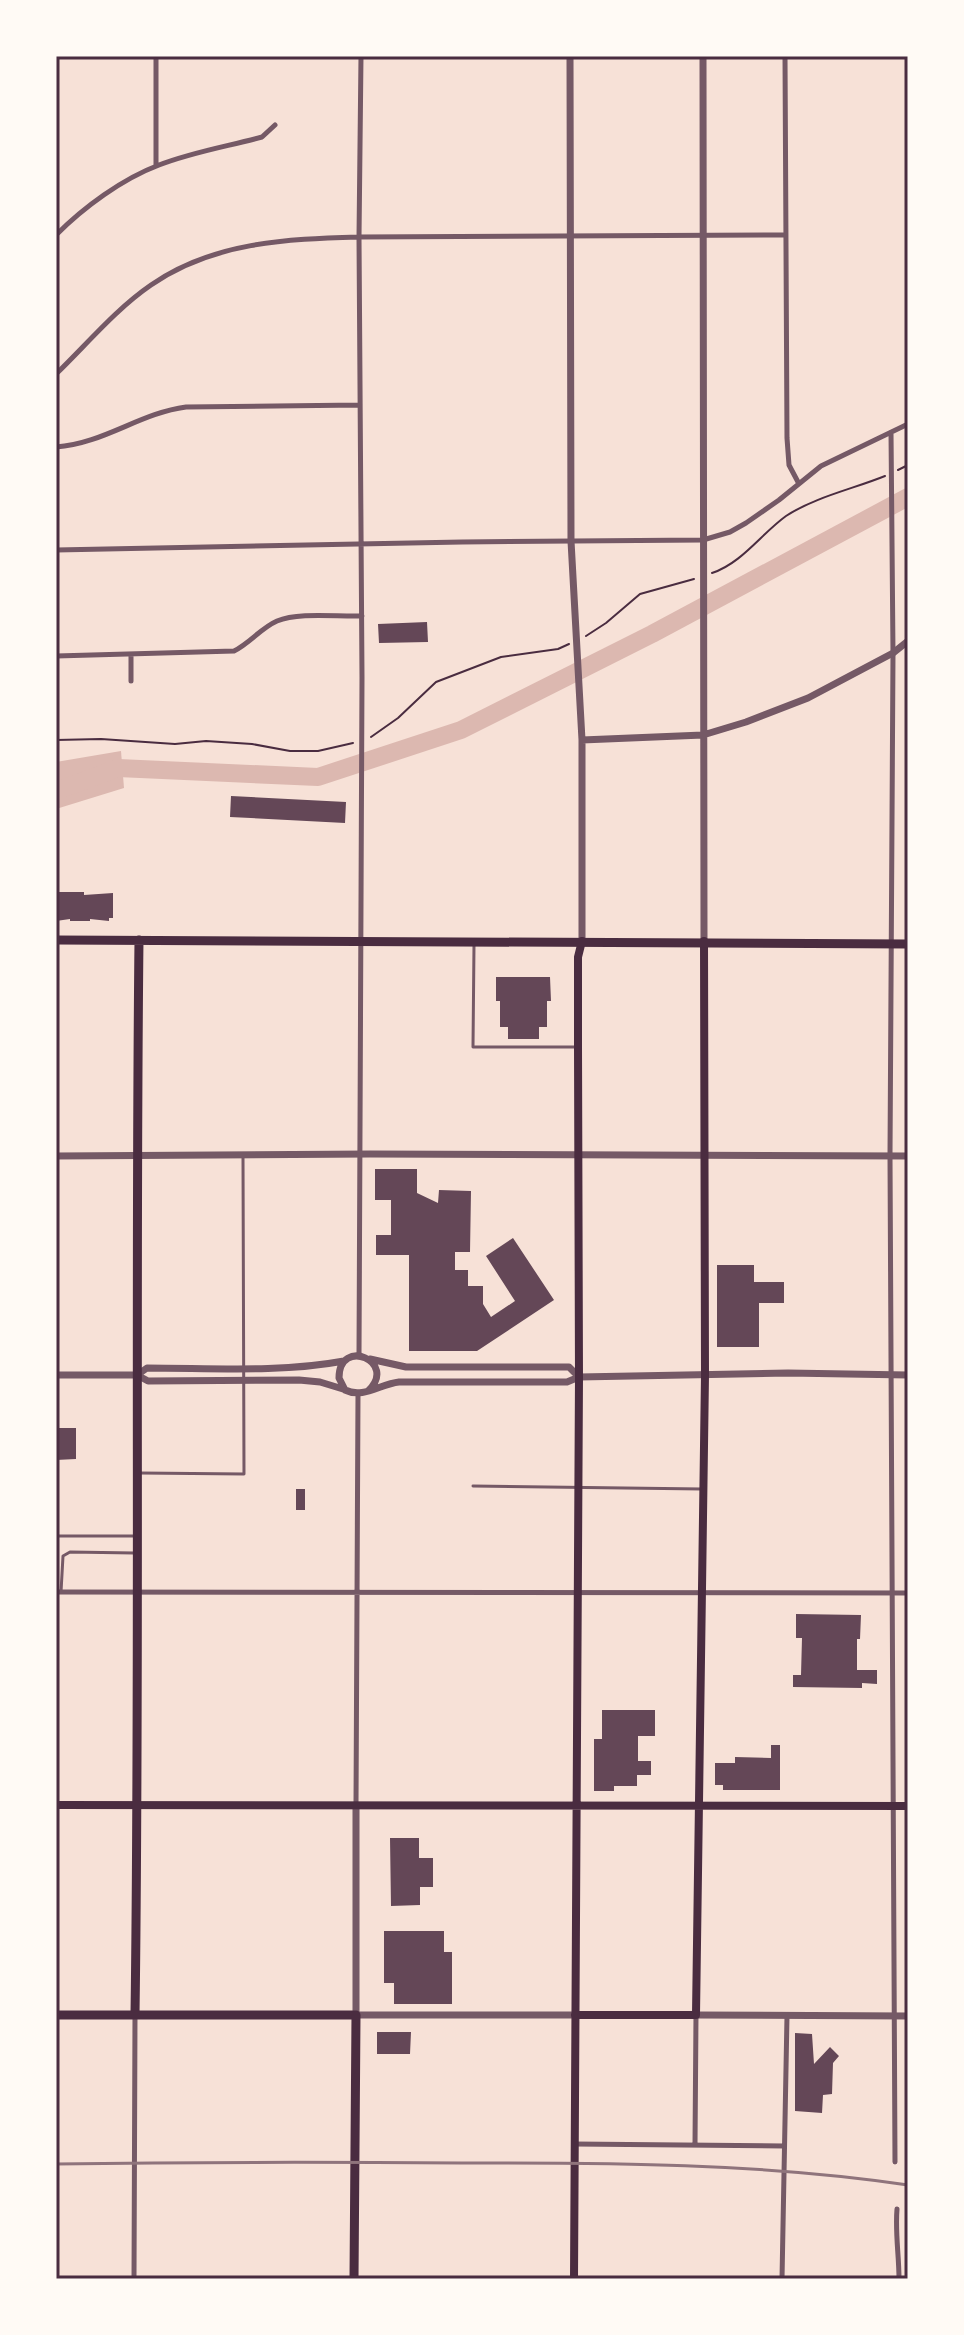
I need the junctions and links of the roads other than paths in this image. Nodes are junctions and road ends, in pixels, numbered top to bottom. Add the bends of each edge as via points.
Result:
1 (156, 56) edge
2 (361, 56) edge
3 (570, 56) edge
4 (703, 56) edge
5 (785, 56) edge
6 (275, 125) dead end
7 (156, 166) junction
8 (56, 235) edge
9 (703, 235) junction
10 (785, 235) junction
11 (569, 236) junction
12 (359, 237) junction
13 (56, 374) edge
14 (360, 405) junction
15 (908, 424) edge
16 (891, 432) junction
17 (56, 447) edge
18 (798, 482) junction
19 (703, 540) junction
20 (571, 541) junction
21 (362, 544) junction
22 (56, 550) edge
23 (362, 616) junction
24 (908, 641) edge
25 (893, 653) junction
26 (131, 655) junction
27 (56, 656) edge
28 (131, 681) dead end
29 (703, 735) junction
30 (582, 740) junction
31 (56, 940) edge
32 (139, 940) junction
33 (361, 941) junction
34 (474, 941) junction
35 (582, 941) junction
36 (704, 941) junction
37 (891, 944) junction
38 (908, 944) edge
39 (578, 1047) junction
40 (359, 1154) junction
41 (579, 1154) junction
42 (243, 1155) junction
43 (704, 1155) junction
44 (56, 1156) edge
45 (137, 1156) junction
46 (890, 1156) junction
47 (908, 1156) edge
48 (363, 1357) junction
49 (345, 1360) junction
50 (244, 1368) junction
51 (56, 1375) edge
52 (137, 1375) junction
53 (705, 1375) junction
54 (891, 1375) junction
55 (908, 1375) edge
56 (579, 1377) junction
57 (244, 1380) junction
58 (345, 1390) junction
59 (368, 1391) junction
60 (358, 1394) junction
61 (136, 1473) junction
62 (473, 1486) dead end
63 (578, 1488) junction
64 (704, 1489) junction
65 (56, 1536) edge
66 (136, 1536) junction
67 (136, 1553) junction
68 (59, 1592) edge
69 (137, 1592) junction
70 (358, 1593) junction
71 (578, 1593) junction
72 (702, 1593) junction
73 (892, 1593) junction
74 (908, 1593) edge
75 (56, 1805) edge
76 (138, 1805) junction
77 (356, 1805) junction
78 (576, 1806) junction
79 (699, 1806) junction
80 (893, 1806) junction
81 (908, 1806) edge
82 (56, 2015) edge
83 (135, 2015) junction
84 (356, 2015) junction
85 (575, 2015) junction
86 (696, 2015) junction
87 (787, 2016) junction
88 (894, 2016) junction
89 (908, 2016) edge
90 (574, 2144) junction
91 (695, 2145) junction
92 (784, 2146) junction
93 (895, 2162) dead end
94 (897, 2209) dead end
95 (134, 2279) edge
96 (354, 2279) edge
97 (574, 2279) edge
98 (782, 2279) edge
99 (899, 2279) edge

1 - 7 street
2 - 12 street
3 - 11 street
4 - 9 street
5 - 10 street
6 - 7 street via 262,137
7 - 8 street via 115,189
9 - 10 street
9 - 11 street
9 - 19 street
10 - 18 street via 788,451
11 - 12 street
11 - 20 street
12 - 13 street via 273,241 190,263 126,305
12 - 14 street
14 - 17 street via 186,407 95,440
14 - 21 street
15 - 16 street
16 - 18 street
16 - 25 street
18 - 19 street via 746,523
19 - 20 street
19 - 29 street
20 - 21 street
20 - 30 street
21 - 22 street
21 - 23 street
23 - 26 street via 275,622 234,651
23 - 33 street
24 - 25 street
25 - 29 street via 808,698
25 - 37 street
26 - 27 street
26 - 28 street
29 - 30 street
29 - 36 street
30 - 35 street
31 - 32 main road
32 - 33 main road
32 - 45 main road
33 - 34 main road
33 - 40 street
34 - 35 main road
34 - 39 lane via 473,1047
35 - 36 main road
35 - 39 main road
36 - 37 main road
36 - 43 main road
37 - 38 main road
37 - 46 street
39 - 41 main road
40 - 41 street
40 - 42 street
40 - 48 street
41 - 43 street
41 - 56 main road
42 - 45 street
42 - 50 lane
43 - 46 street
43 - 53 main road
44 - 45 street
45 - 52 main road
46 - 47 street
46 - 54 street
48 - 49 street
48 - 56 street via 406,1367 569,1367
48 - 59 street via 377,1375
49 - 50 street
49 - 58 street via 338,1372
50 - 52 street via 147,1368
50 - 57 lane
51 - 52 street
52 - 57 street via 148,1381
52 - 61 main road
53 - 54 street
53 - 56 street
53 - 64 main road
54 - 55 street
54 - 73 street
56 - 59 street via 567,1382 395,1382
56 - 63 main road
57 - 58 street via 320,1382
57 - 61 lane via 244,1474
58 - 60 street
59 - 60 street
60 - 70 street
61 - 66 main road
62 - 63 lane
63 - 64 lane
63 - 71 main road
64 - 72 main road
65 - 66 lane
66 - 67 main road
67 - 68 lane via 70,1552 63,1556
67 - 69 main road
68 - 69 street
69 - 70 street
69 - 76 main road
70 - 71 street
70 - 77 street
71 - 72 street
71 - 78 main road
72 - 73 street
72 - 79 main road
73 - 74 street
73 - 80 street
75 - 76 main road
76 - 77 main road
76 - 83 main road
77 - 78 main road
77 - 84 street
78 - 79 main road
78 - 85 main road
79 - 80 main road
79 - 86 main road
80 - 81 main road
80 - 88 street
82 - 83 main road
83 - 84 main road
83 - 95 street
84 - 85 street
84 - 96 main road
85 - 86 main road
85 - 90 main road
86 - 87 street
86 - 91 street
87 - 88 street
87 - 92 street
88 - 89 street
88 - 93 street
90 - 91 street
90 - 97 main road
91 - 92 street
92 - 98 street
94 - 99 street

